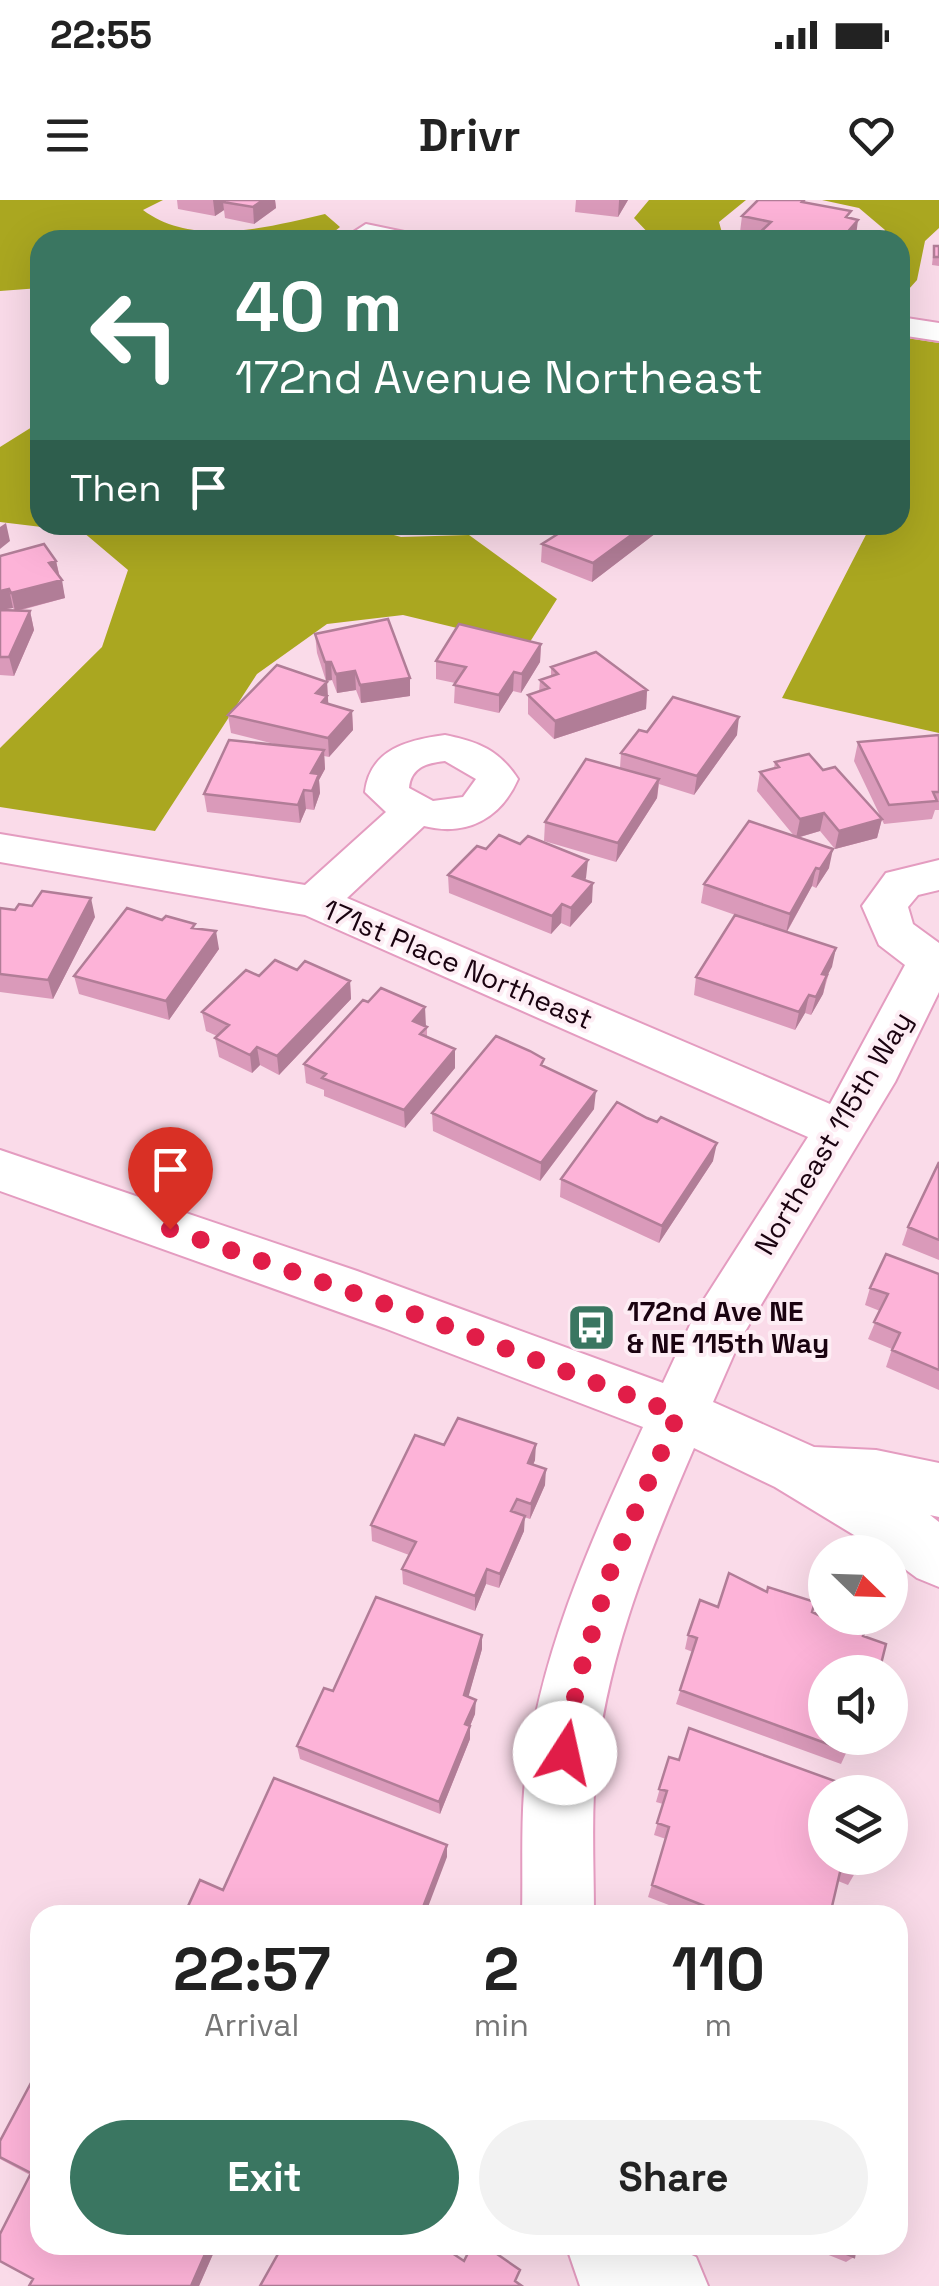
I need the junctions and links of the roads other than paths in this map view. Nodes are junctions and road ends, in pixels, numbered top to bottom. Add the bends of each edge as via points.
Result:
1 (910, 328) edge
2 (939, 332) edge
3 (414, 811) dead end
4 (0, 848) edge
5 (939, 875) edge
6 (315, 902) junction
7 (936, 959) edge
8 (840, 1129) junction
9 (0, 1170) edge
10 (678, 1414) junction
11 (812, 1474) junction
12 (939, 1490) edge
13 (939, 1558) edge
14 (558, 1905) edge

1 - 2 street
3 - 6 street
4 - 6 street, 171st Place Northeast
5 - 7 street, Northeast 115th Way via 902,884 885,906 896,936
6 - 8 street, 171st Place Northeast
7 - 8 street, Northeast 115th Way
8 - 10 street, Northeast 115th Way via 716,1330
9 - 10 street
10 - 11 street
10 - 14 street, Northeast 115th Way via 613,1563 578,1680 559,1790
11 - 12 street via 876,1477
11 - 13 street

